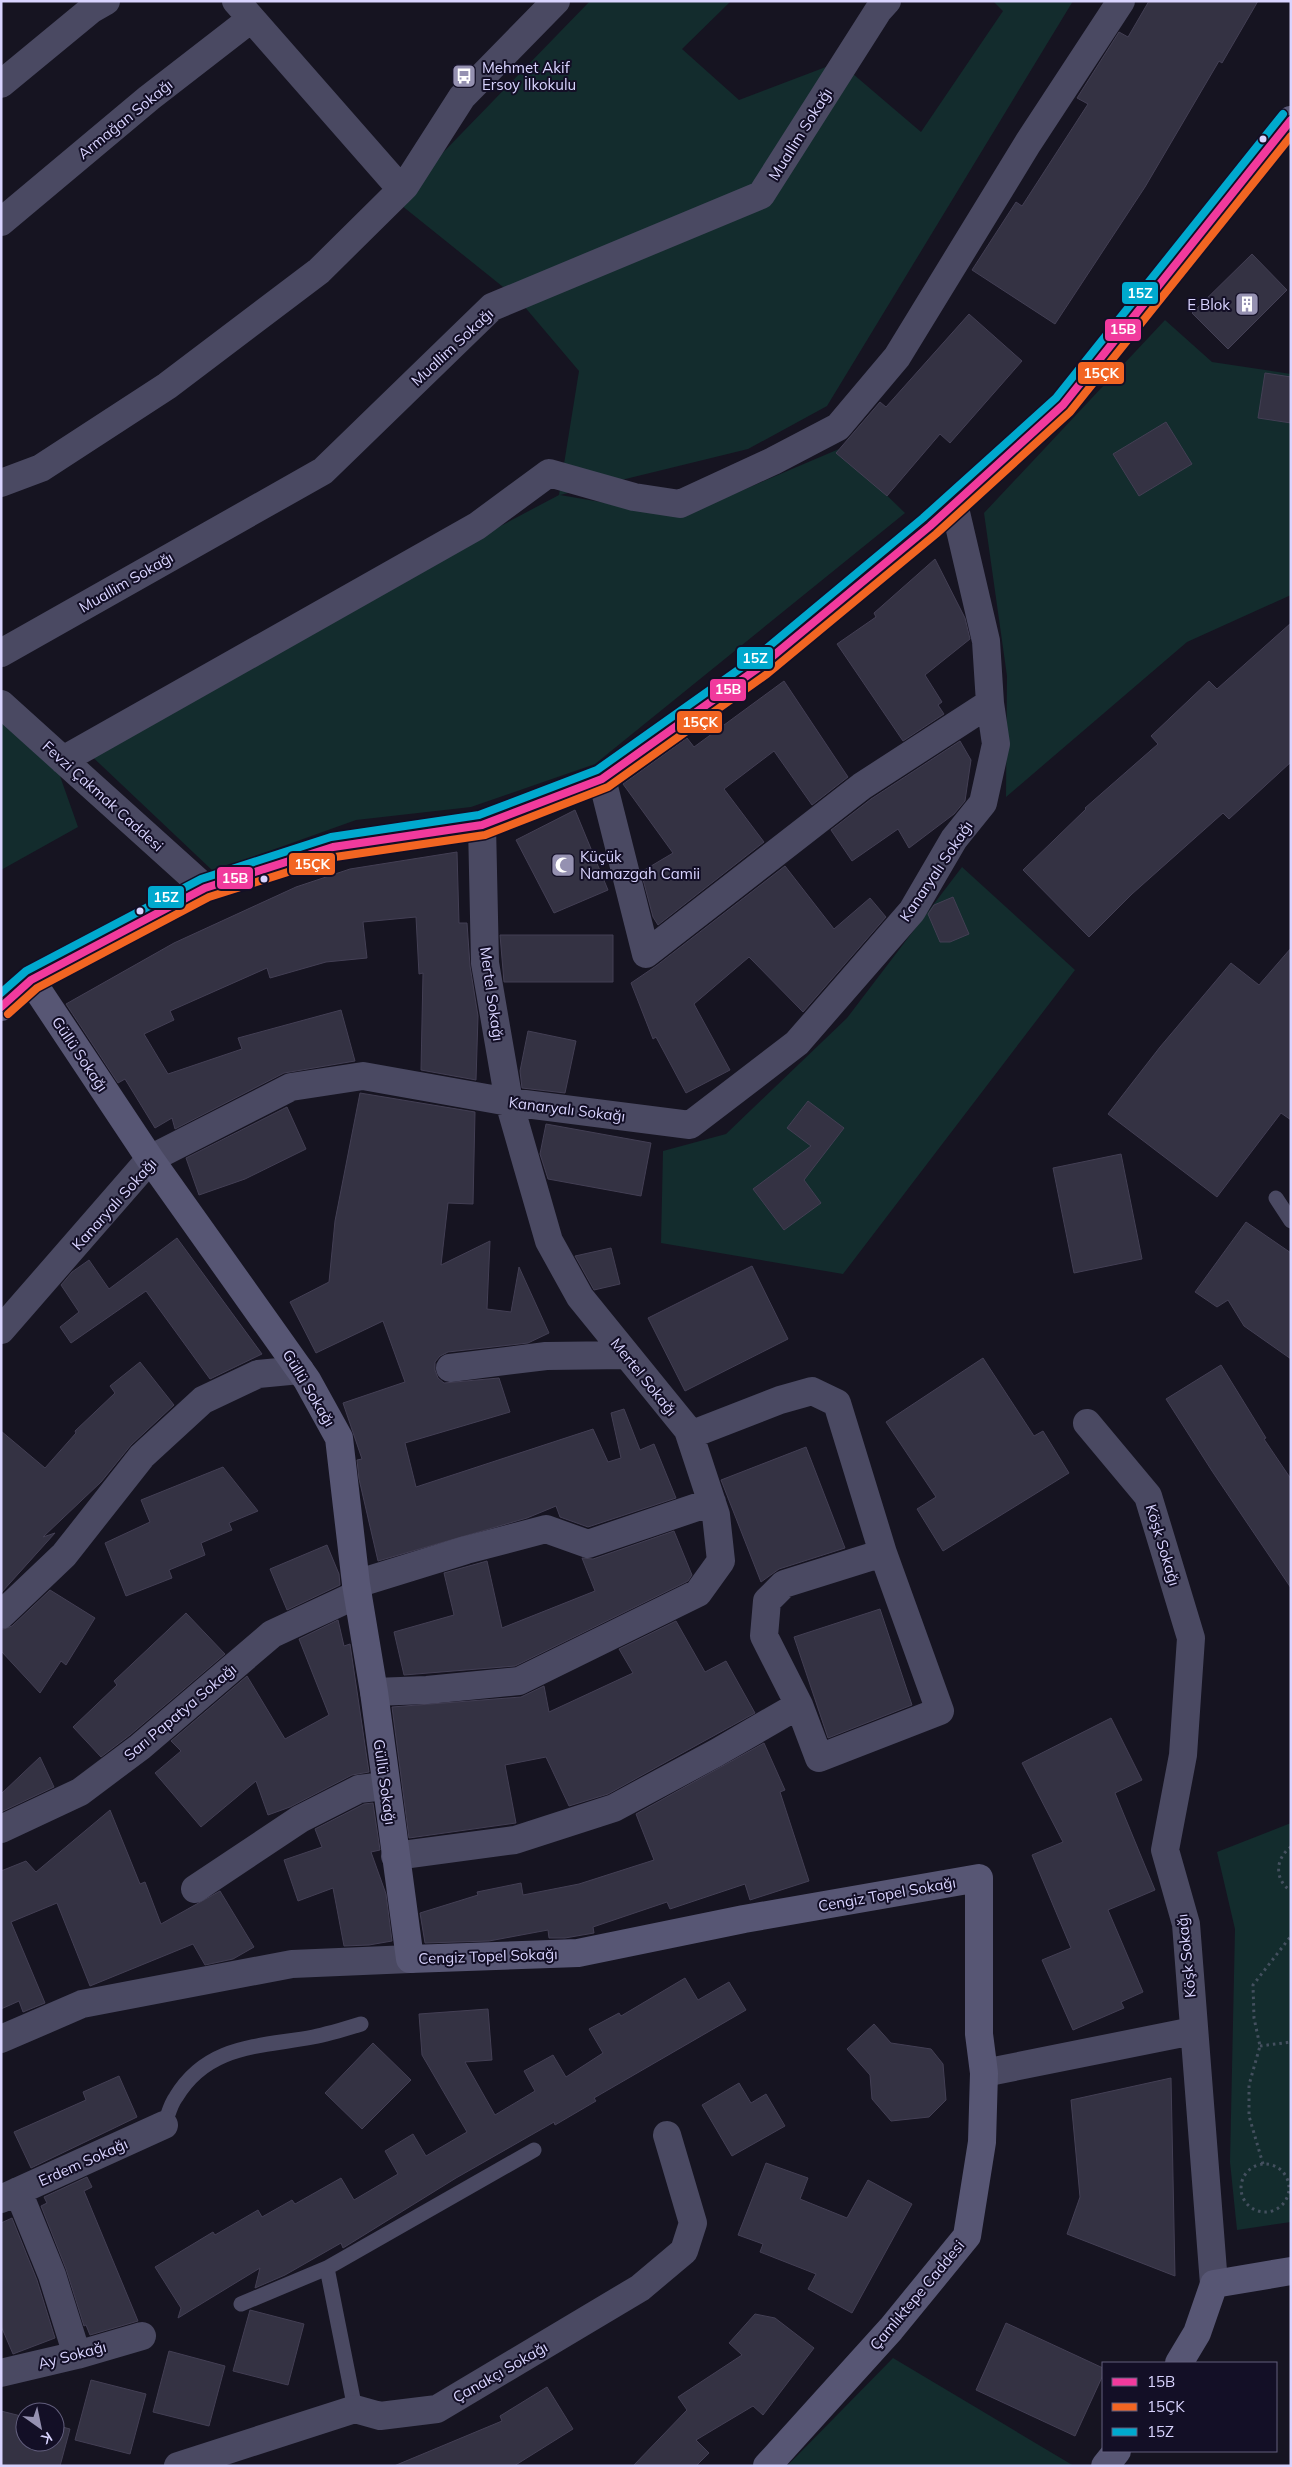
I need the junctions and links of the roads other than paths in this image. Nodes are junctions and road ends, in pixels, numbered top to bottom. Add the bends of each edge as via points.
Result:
1 (106, 1) edge
2 (556, 1) edge
3 (887, 1) edge
4 (1121, 1) edge
5 (244, 10) edge
6 (1, 84) edge
7 (1291, 120) edge
8 (401, 189) junction
9 (1, 222) edge
10 (1, 483) edge
11 (954, 504) junction
12 (1, 653) edge
13 (990, 703) junction
14 (1, 704) edge
15 (63, 760) junction
16 (602, 779) junction
17 (482, 826) junction
18 (205, 888) junction
19 (31, 980) junction
20 (1, 1007) edge
21 (509, 1102) junction
22 (150, 1159) junction
23 (1276, 1198) dead end
24 (1291, 1221) edge
25 (1, 1330) edge
26 (627, 1355) junction
27 (450, 1368) dead end
28 (300, 1370) junction
29 (1087, 1423) dead end
30 (690, 1435) junction
31 (712, 1502) junction
32 (883, 1553) junction
33 (357, 1589) junction
34 (1, 1615) edge
35 (374, 1692) junction
36 (799, 1705) junction
37 (385, 1786) junction
38 (1, 1829) edge
39 (395, 1856) junction
40 (979, 1878) joint
41 (195, 1889) dead end
42 (410, 1959) junction
43 (361, 2024) dead end
44 (1193, 2031) junction
45 (1, 2039) edge
46 (984, 2073) junction
47 (164, 2125) joint
48 (667, 2135) dead end
49 (534, 2150) dead end
50 (10, 2195) edge
51 (327, 2268) junction
52 (1291, 2271) edge
53 (1214, 2284) junction
54 (241, 2304) dead end
55 (142, 2336) dead end
56 (77, 2355) junction
57 (1180, 2362) edge
58 (1, 2373) edge
59 (355, 2409) junction
60 (1116, 2452) edge
61 (178, 2466) edge
62 (767, 2466) edge
63 (1105, 2466) edge

1 - 6 street
2 - 8 street via 462,96
3 - 12 street, Muallim Sokağı via 761,195 492,307 323,471
4 - 15 street via 1023,151 898,357 838,427 773,462 680,504 634,497 548,472 477,526
5 - 8 street
5 - 9 street, Armağan Sokağı via 149,98
7 - 11 street via 1063,405
8 - 10 street via 320,271 168,386 41,468
11 - 13 street, Kanaryalı Sokağı via 986,641
11 - 16 street via 761,666
13 - 16 street via 862,786 646,954
13 - 21 street, Kanaryalı Sokağı via 996,744 983,803 954,839 912,911 797,1043 690,1125
14 - 15 street, Fevzi Çakmak Caddesi
15 - 18 street, Fevzi Çakmak Caddesi
16 - 17 street
17 - 18 street via 333,847
17 - 21 street, Mertel Sokağı via 485,963
18 - 19 street
19 - 20 street
19 - 22 street, Güllü Sokağı
21 - 22 street, Kanaryalı Sokağı via 364,1076 291,1087
21 - 26 street, Mertel Sokağı via 549,1241 580,1297
22 - 25 street, Kanaryalı Sokağı
22 - 28 street, Güllü Sokağı
23 - 24 lane
26 - 27 street via 546,1356
26 - 30 street, Mertel Sokağı
28 - 33 street, Güllü Sokağı via 339,1438
28 - 34 street via 258,1374 203,1400 142,1456 64,1555
29 - 44 street, Köşk Sokağı via 1148,1496 1191,1638 1183,1755 1165,1850 1186,1924
30 - 31 street, Mertel Sokağı
30 - 32 street via 812,1390 837,1403
31 - 33 street, Sarı Papatya Sokağı via 588,1544 546,1529 466,1550
31 - 35 street, Mertel Sokağı via 721,1561 698,1593 519,1681
32 - 36 street via 784,1584 767,1601 764,1636
32 - 36 street via 940,1710 819,1758
33 - 35 street, Güllü Sokağı
33 - 38 street, Sarı Papatya Sokağı via 272,1634 140,1748 80,1792
35 - 37 street, Güllü Sokağı
36 - 39 street via 614,1808 515,1840
37 - 39 street, Güllü Sokağı
37 - 41 street via 359,1789 300,1819
39 - 42 street, Güllü Sokağı
40 - 42 street, Cengiz Topel Sokağı via 744,1919 578,1953
40 - 46 street, Çamlıktepe Caddesi via 979,2034
42 - 45 street, Cengiz Topel Sokağı via 292,1964 82,2004
43 - 47 lane via 314,2037 252,2045 218,2058 193,2074 175,2097
44 - 46 street
44 - 53 street, Köşk Sokağı
46 - 62 street, Çamlıktepe Caddesi via 982,2142 967,2236 891,2329
47 - 50 street, Erdem Sokağı
48 - 59 street, Çanakçı Sokağı via 693,2224 684,2251 640,2288 437,2409 380,2416
49 - 51 lane
50 - 56 street via 52,2275
51 - 54 lane
51 - 59 lane
52 - 53 street
53 - 57 street, Köşk Sokağı via 1197,2333
55 - 56 street, Ay Sokağı
56 - 58 street, Ay Sokağı
59 - 61 street
60 - 63 street

